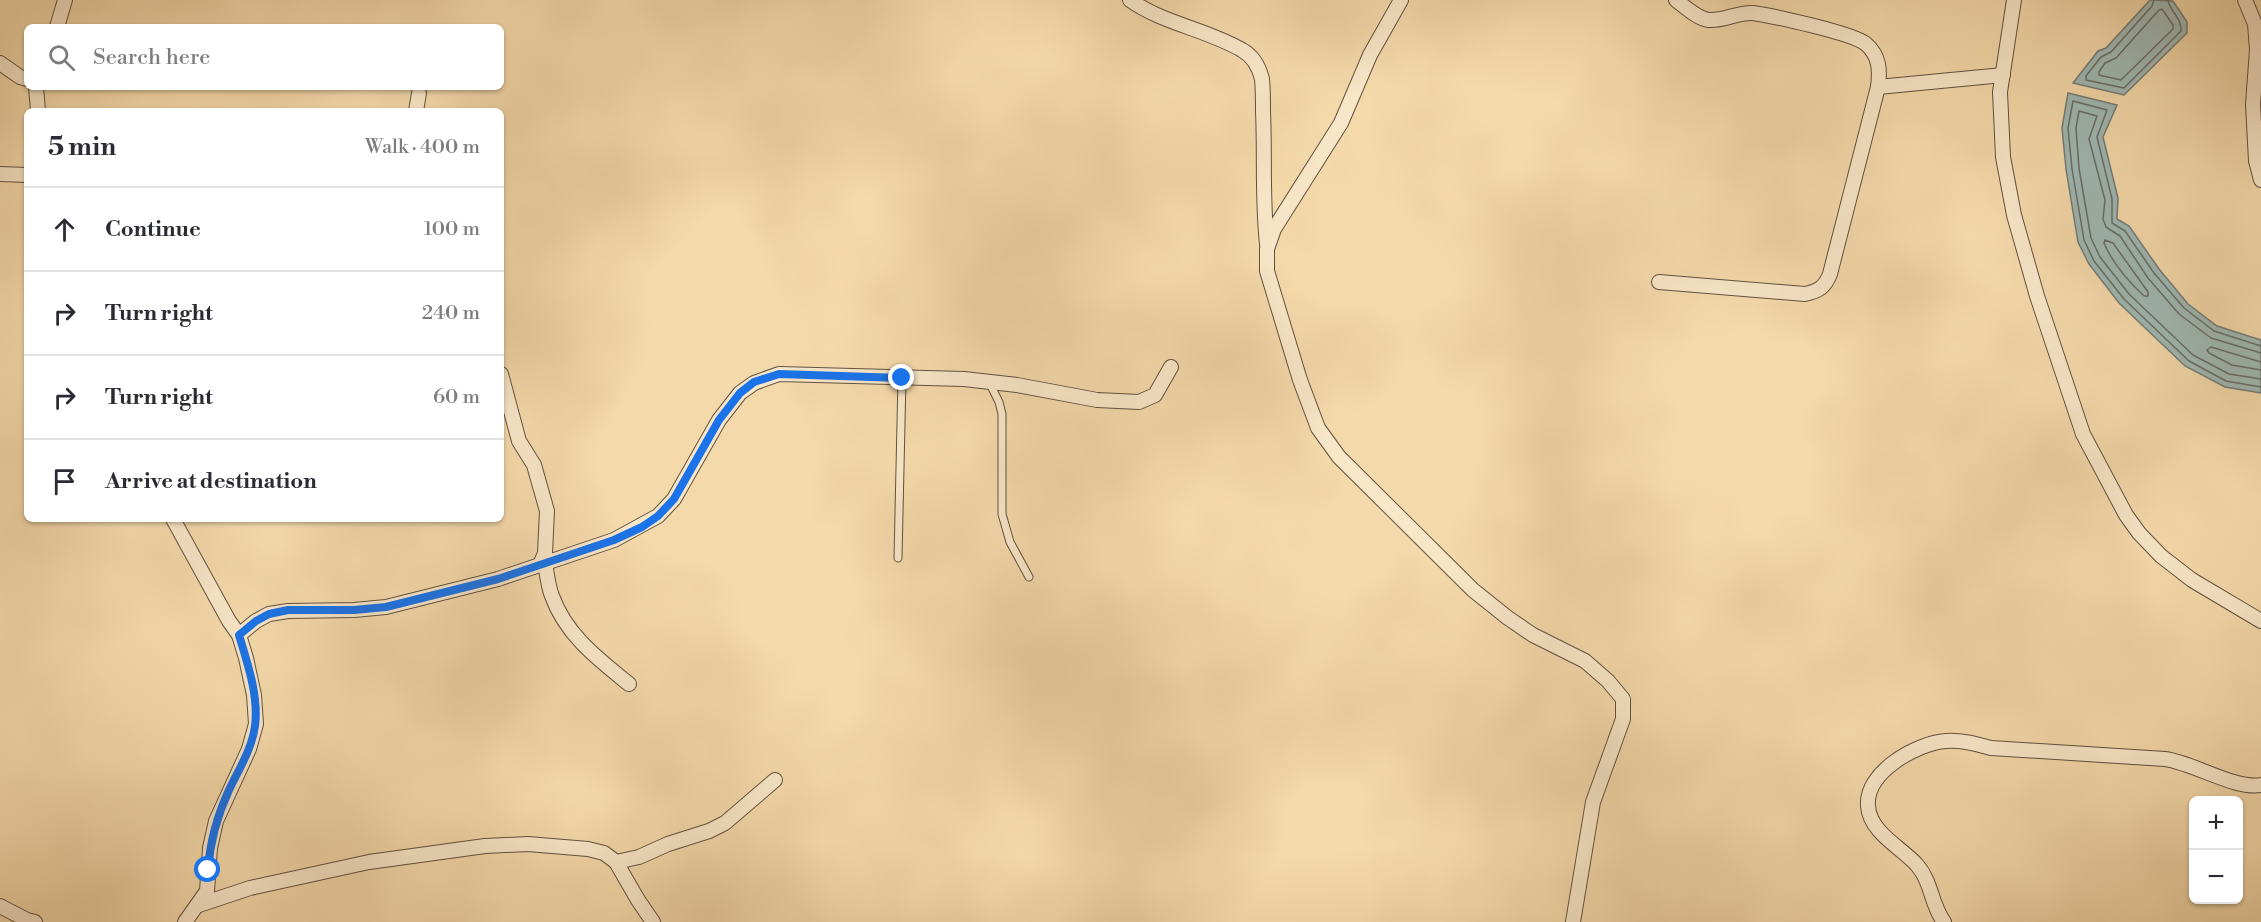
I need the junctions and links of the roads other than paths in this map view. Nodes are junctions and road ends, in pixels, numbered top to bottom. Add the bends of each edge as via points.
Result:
1 (65, 0) edge
2 (1130, 0) edge
3 (1401, 0) edge
4 (1677, 0) edge
5 (2014, 0) edge
6 (2245, 0) edge
7 (58, 24) edge
8 (0, 63) edge
9 (2003, 75) junction
10 (24, 78) edge
11 (1878, 87) junction
12 (36, 90) edge
13 (419, 93) dead end
14 (38, 108) edge
15 (416, 108) edge
16 (0, 174) edge
17 (24, 175) edge
18 (2261, 180) edge
19 (1268, 249) junction
20 (1659, 282) dead end
21 (1171, 367) dead end
22 (902, 378) junction
23 (989, 382) junction
24 (504, 385) edge
25 (175, 522) edge
26 (898, 558) dead end
27 (543, 564) junction
28 (1029, 577) dead end
29 (2261, 621) edge
30 (239, 635) junction
31 (629, 684) dead end
32 (775, 780) dead end
33 (2261, 785) edge
34 (616, 862) junction
35 (199, 905) junction
36 (0, 906) edge
37 (35, 922) edge
38 (185, 922) edge
39 (653, 922) edge
40 (1573, 922) edge
41 (1944, 922) edge

1 - 7 street
2 - 19 street via 1166,20 1215,36 1255,60 1262,78 1263,200
3 - 19 street via 1370,56 1341,123 1274,229
4 - 11 street via 1709,20 1752,13 1859,39 1875,55 1880,69
5 - 9 street
6 - 18 street via 2255,24 2253,104
8 - 10 street
9 - 11 street
9 - 29 street via 2000,125 2014,215 2083,434 2139,533 2192,580
11 - 20 street via 1826,285 1805,294
12 - 14 street
13 - 15 street
16 - 17 street
19 - 40 street via 1267,271 1300,380 1318,428 1339,457 1473,590 1533,635 1585,661 1623,699 1623,719 1593,802
21 - 23 street via 1155,395 1139,402 1097,400
22 - 23 street
22 - 26 lane
22 - 27 street via 779,374 754,382 719,420 674,499 658,516 614,540
23 - 28 lane via 1002,414 1004,526
24 - 27 street via 519,441 534,465 547,511
25 - 30 street
27 - 30 street via 386,607 269,614
27 - 31 street via 550,593 578,642
30 - 35 street via 254,695 256,724 249,749 216,821 207,891
32 - 34 street via 726,823
33 - 41 street via 2246,786 2165,759 1991,748 1965,741 1918,748 1877,777 1868,806 1872,821 1925,876 1937,913
34 - 35 street via 588,849 528,844 485,846 297,876
34 - 39 street
35 - 38 street
36 - 37 street

